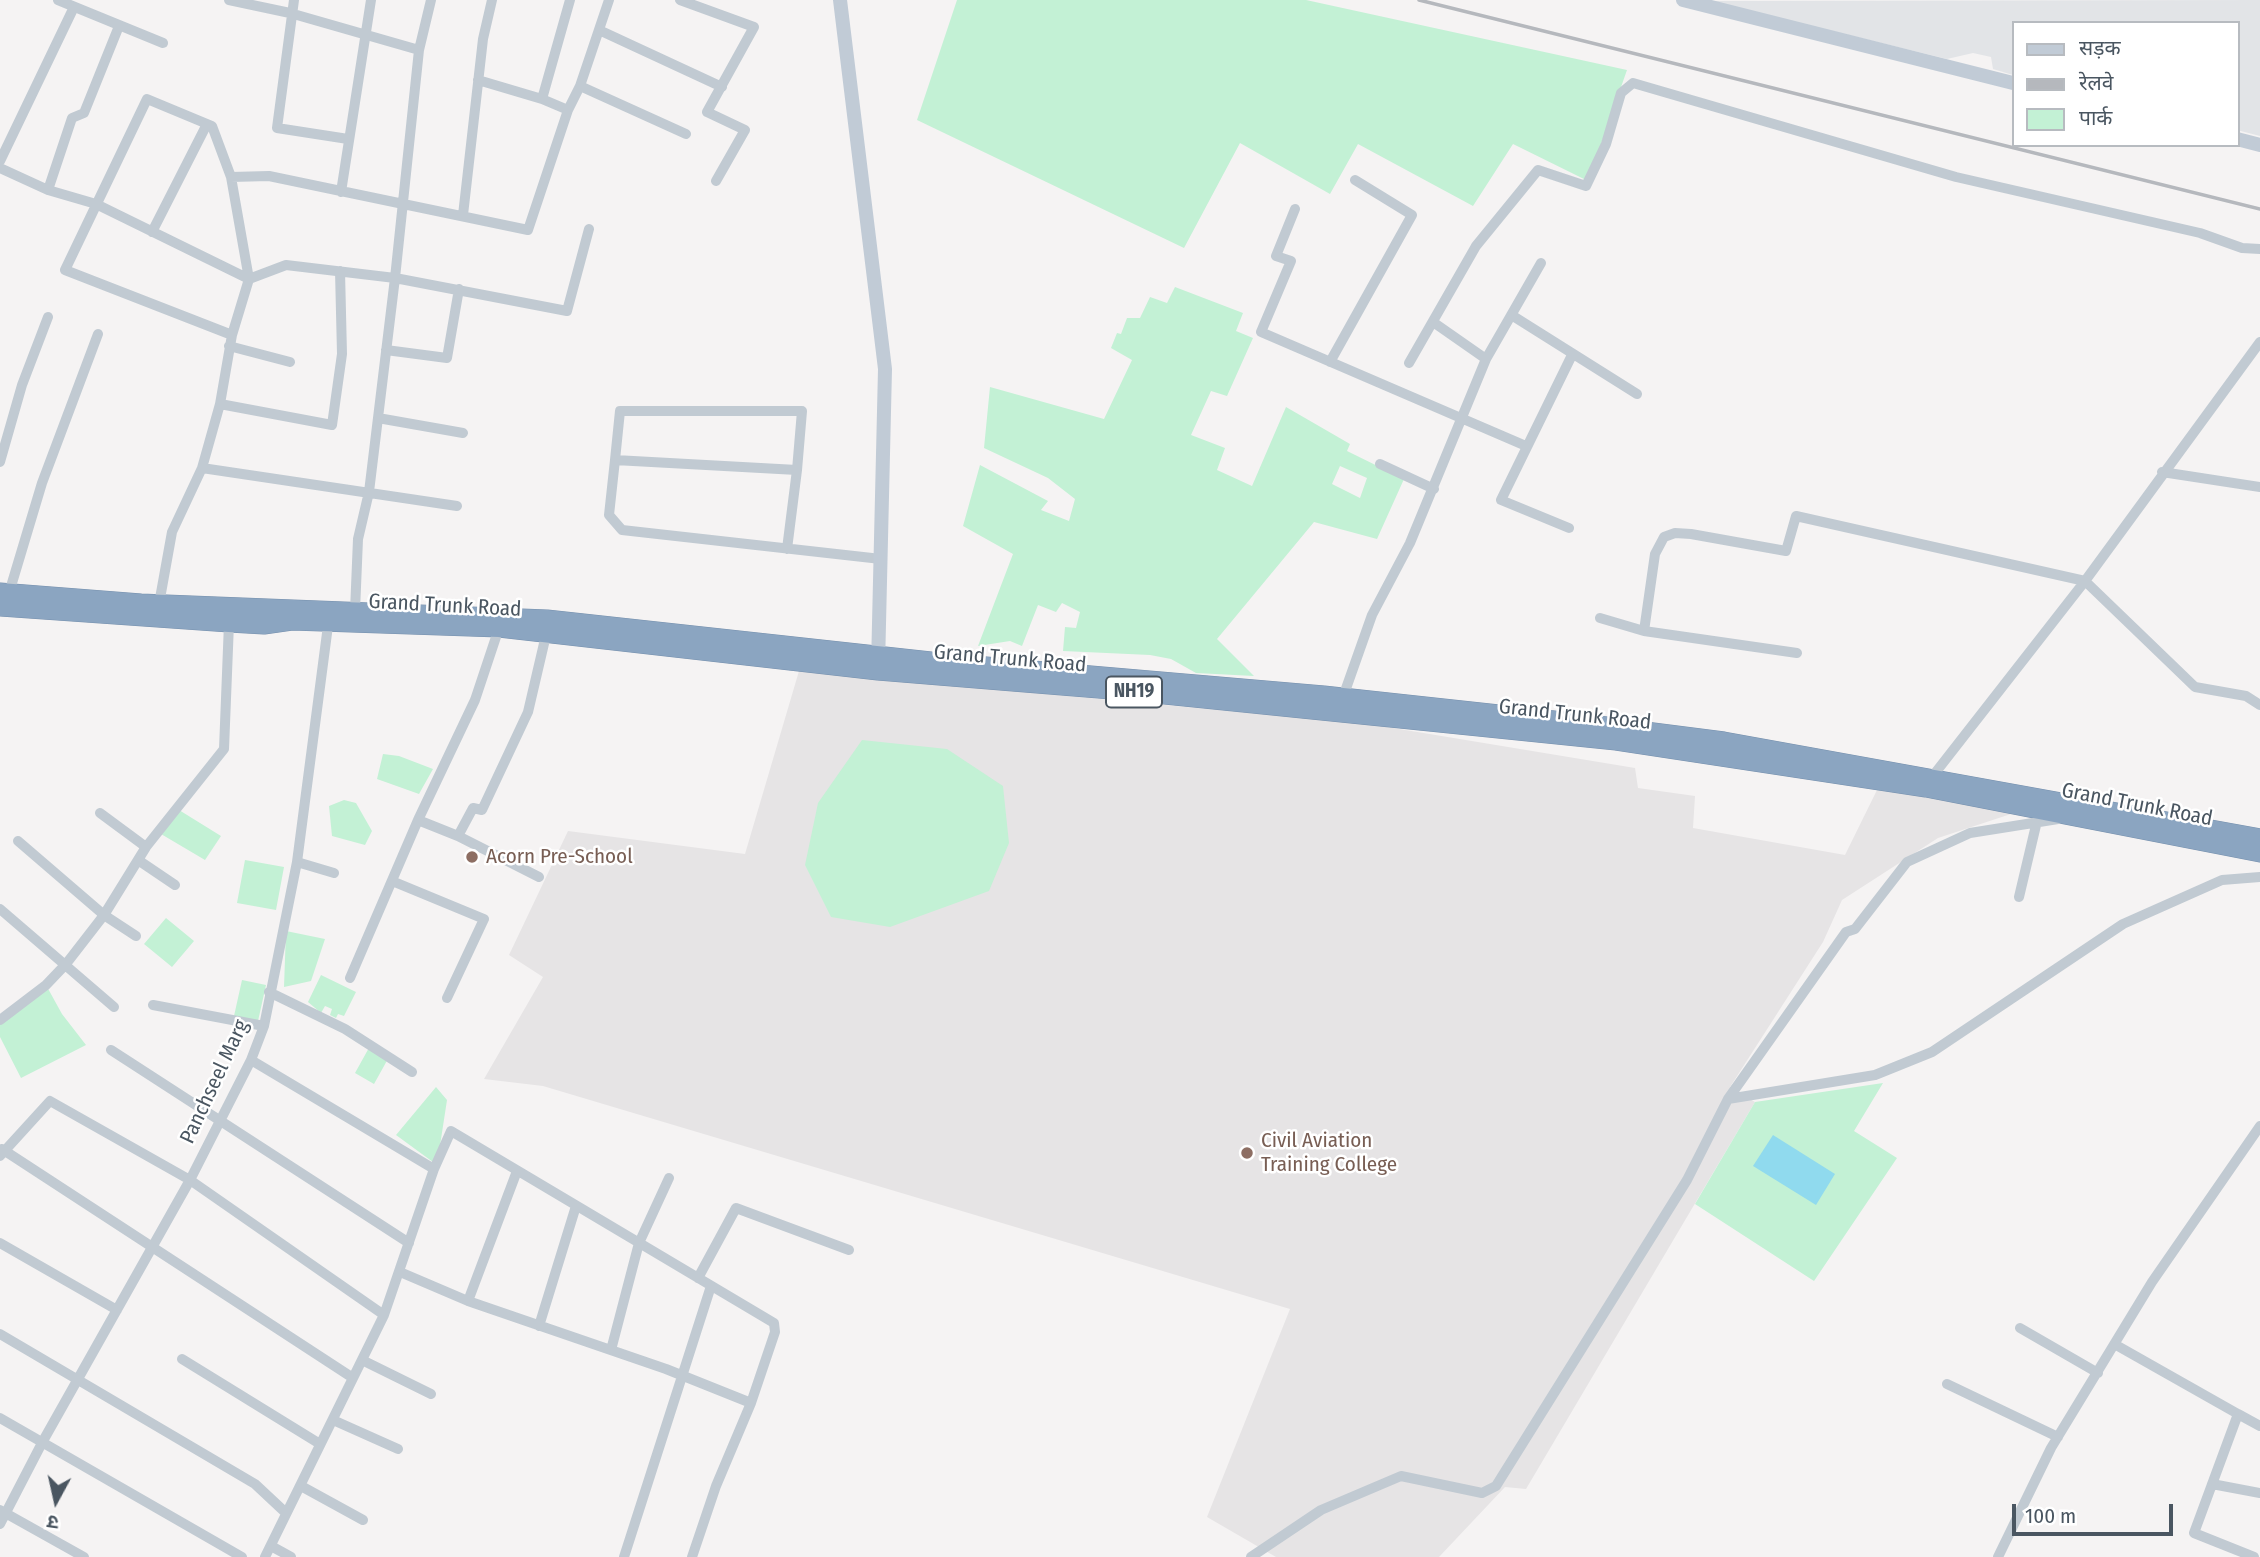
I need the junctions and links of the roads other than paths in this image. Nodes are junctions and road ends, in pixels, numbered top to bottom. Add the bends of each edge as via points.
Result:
1 (58, 0) edge
2 (229, 0) edge
3 (294, 0) edge
4 (371, 0) edge
5 (431, 0) edge
6 (492, 0) edge
7 (570, 0) edge
8 (609, 0) edge
9 (680, 0) edge
10 (840, 0) edge
11 (1683, 0) edge
12 (1704, 3) edge
13 (74, 7) junction
14 (290, 13) junction
15 (119, 26) junction
16 (599, 30) junction
17 (363, 35) junction
18 (163, 43) dead end
19 (419, 50) junction
20 (478, 79) junction
21 (2011, 82) edge
22 (580, 86) junction
23 (722, 87) junction
24 (542, 99) junction
25 (568, 110) junction
26 (207, 124) junction
27 (686, 134) dead end
28 (348, 139) junction
29 (2239, 140) edge
30 (2260, 145) edge
31 (0, 161) edge
32 (0, 168) edge
33 (231, 177) junction
34 (1355, 180) dead end
35 (716, 181) dead end
36 (48, 190) junction
37 (341, 192) junction
38 (96, 204) junction
39 (403, 205) junction
40 (1295, 209) dead end
41 (464, 215) junction
42 (589, 229) dead end
43 (152, 232) junction
44 (2260, 249) edge
45 (1541, 263) dead end
46 (340, 271) junction
47 (396, 278) junction
48 (249, 279) junction
49 (459, 289) junction
50 (1513, 316) junction
51 (48, 317) dead end
52 (1433, 322) junction
53 (99, 334) dead end
54 (232, 335) junction
55 (2260, 342) edge
56 (229, 346) junction
57 (386, 350) junction
58 (1572, 355) junction
59 (1486, 359) junction
60 (290, 362) dead end
61 (1330, 362) junction
62 (1409, 363) dead end
63 (1637, 394) dead end
64 (220, 404) junction
65 (378, 418) junction
66 (1463, 420) junction
67 (463, 433) dead end
68 (1527, 446) junction
69 (615, 460) junction
70 (0, 462) edge
71 (1380, 464) dead end
72 (202, 468) junction
73 (797, 470) junction
74 (2162, 472) junction
75 (2260, 488) edge
76 (1434, 489) junction
77 (369, 492) junction
78 (457, 506) dead end
79 (1569, 528) dead end
80 (787, 548) junction
81 (881, 559) junction
82 (2085, 581) junction
83 (3, 598) edge
84 (159, 604) junction
85 (355, 611) junction
86 (329, 617) junction
87 (1600, 618) dead end
88 (229, 624) junction
89 (499, 628) junction
90 (1644, 631) junction
91 (546, 635) junction
92 (1797, 653) dead end
93 (878, 663) junction
94 (1343, 698) junction
95 (2260, 705) edge
96 (1932, 777) junction
97 (100, 813) dead end
98 (2079, 817) junction
99 (418, 820) junction
100 (2037, 821) junction
101 (458, 836) junction
102 (2260, 838) edge
103 (19, 841) dead end
104 (146, 847) junction
105 (2260, 853) edge
106 (138, 860) junction
107 (297, 862) junction
108 (334, 873) dead end
109 (539, 877) dead end
110 (2260, 877) edge
111 (392, 881) junction
112 (175, 885) dead end
113 (2019, 897) dead end
114 (2, 914) edge
115 (104, 915) junction
116 (136, 936) dead end
117 (66, 964) junction
118 (350, 978) dead end
119 (269, 992) junction
120 (447, 998) dead end
121 (153, 1005) dead end
122 (114, 1007) dead end
123 (0, 1020) edge
124 (264, 1026) junction
125 (111, 1050) dead end
126 (251, 1060) junction
127 (412, 1072) dead end
128 (1728, 1099) junction
129 (220, 1121) junction
130 (2260, 1126) edge
131 (2, 1152) edge
132 (434, 1169) junction
133 (517, 1171) junction
134 (669, 1178) dead end
135 (190, 1180) junction
136 (576, 1206) junction
137 (409, 1243) junction
138 (639, 1243) junction
139 (0, 1244) edge
140 (153, 1246) junction
141 (849, 1250) dead end
142 (400, 1272) junction
143 (698, 1278) junction
144 (711, 1286) junction
145 (468, 1301) junction
146 (117, 1310) junction
147 (384, 1315) junction
148 (539, 1326) junction
149 (2020, 1328) dead end
150 (0, 1334) edge
151 (2116, 1345) junction
152 (611, 1350) junction
153 (182, 1359) dead end
154 (362, 1360) junction
155 (2098, 1373) junction
156 (682, 1376) junction
157 (354, 1378) junction
158 (80, 1380) junction
159 (1947, 1384) dead end
160 (431, 1394) dead end
161 (751, 1403) junction
162 (2238, 1414) junction
163 (0, 1418) edge
164 (333, 1420) junction
165 (2260, 1426) edge
166 (2058, 1437) junction
167 (43, 1441) junction
168 (320, 1444) junction
169 (398, 1449) dead end
170 (2212, 1484) junction
171 (302, 1486) junction
172 (2260, 1493) edge
173 (3, 1511) edge
174 (286, 1513) junction
175 (363, 1520) dead end
176 (0, 1524) edge
177 (271, 1546) junction
178 (84, 1557) edge
179 (242, 1557) edge
180 (264, 1557) edge
181 (291, 1557) edge
182 (624, 1557) edge
183 (692, 1557) edge
184 (1251, 1557) edge
185 (1998, 1557) edge
186 (2254, 1557) edge

1 - 13 street
2 - 14 street
3 - 14 street
4 - 17 street
5 - 19 street
6 - 20 street
7 - 24 street
8 - 16 street
9 - 23 street via 754,27
10 - 81 main road via 886,369
11 - 12 main road
12 - 21 main road
13 - 15 street
13 - 31 street
14 - 17 street
14 - 28 street via 277,128
15 - 18 street
15 - 36 street via 84,113 72,118
16 - 22 street
16 - 23 street
17 - 19 street
17 - 28 street
19 - 39 street
20 - 24 street
20 - 41 street
22 - 25 street
22 - 27 street
23 - 35 street via 707,112 745,130
24 - 25 street
25 - 41 street via 528,230
26 - 33 street via 212,126
26 - 38 street via 147,99
26 - 43 street
28 - 37 street
29 - 30 main road
32 - 36 street
33 - 37 street via 269,176
33 - 48 street
34 - 61 street via 1412,215
36 - 38 street
37 - 39 street
38 - 43 street
38 - 54 street via 65,270
39 - 41 street
39 - 47 street
40 - 61 street via 1276,256 1292,261 1261,332
42 - 49 street via 567,311
43 - 48 street
44 - 52 street via 1956,177 1633,83 1622,93 1586,186 1538,170 1476,246
45 - 50 street
46 - 47 street
46 - 48 street via 286,265
46 - 64 street via 342,354 332,425
47 - 49 street
47 - 57 street
48 - 54 street
49 - 57 street via 447,358
50 - 58 street
50 - 59 street
51 - 70 street
52 - 59 street
52 - 62 street
53 - 83 street
54 - 56 street
55 - 74 street
56 - 60 street
56 - 64 street
57 - 65 street
58 - 63 street
58 - 68 street
59 - 66 street
61 - 66 street
64 - 72 street
65 - 67 street
65 - 77 street
66 - 68 street
66 - 76 street
68 - 79 street via 1501,500
69 - 73 street
69 - 73 street via 620,411 802,411
69 - 80 street via 609,515 622,530
71 - 76 street
72 - 77 street
72 - 84 street via 172,532
73 - 80 street
74 - 75 street
74 - 82 street
76 - 94 street via 1372,615
77 - 78 street
77 - 85 street via 358,539
80 - 81 street
81 - 93 main road
82 - 90 street via 1796,516 1786,551 1691,534 1664,537 1654,554
82 - 95 street via 2195,687 2246,696
82 - 96 street
83 - 84 highway, Grand Trunk Road / NH19
83 - 88 highway, Grand Trunk Road / NH19
84 - 86 highway, Grand Trunk Road / NH19
85 - 86 highway, Grand Trunk Road / NH19
85 - 93 highway, Grand Trunk Road / NH19 via 547,619
86 - 88 highway, Grand Trunk Road / NH19
86 - 89 highway, Grand Trunk Road / NH19
86 - 107 street, Panchseel Marg
87 - 90 street
88 - 104 street via 225,749
89 - 91 highway, Grand Trunk Road / NH19
89 - 99 street via 475,700
90 - 92 street
91 - 93 highway, Grand Trunk Road / NH19
91 - 101 street via 528,712 482,810 472,808
93 - 94 highway, Grand Trunk Road / NH19
93 - 98 highway, Grand Trunk Road / NH19 via 1616,741 1790,765
94 - 96 highway, Grand Trunk Road / NH19 via 1724,741
96 - 102 highway, Grand Trunk Road / NH19
97 - 104 street
98 - 100 street
98 - 105 highway, Grand Trunk Road / NH19
99 - 101 street
99 - 111 street
100 - 113 street
100 - 128 street via 1970,833 1907,862 1855,929 1846,932
101 - 109 street
103 - 115 street
104 - 106 street
106 - 112 street
106 - 115 street
107 - 108 street
107 - 119 street, Panchseel Marg
110 - 128 street via 2222,880 2123,924 1932,1052 1875,1075
111 - 118 street
111 - 120 street via 484,919
114 - 117 street
115 - 116 street
115 - 117 street
117 - 122 street
117 - 123 street
119 - 124 street, Panchseel Marg
119 - 127 street via 345,1029
121 - 124 street
124 - 126 street, Panchseel Marg
125 - 129 street
126 - 129 street, Panchseel Marg
126 - 132 street
128 - 184 street via 1687,1180 1496,1486 1482,1493 1401,1476 1321,1510
129 - 135 street, Panchseel Marg
129 - 137 street
130 - 151 street via 2152,1282
131 - 135 street via 50,1101
131 - 140 street
132 - 133 street via 451,1131
132 - 137 street
133 - 136 street
133 - 145 street
134 - 138 street
135 - 140 street, Panchseel Marg
135 - 147 street
136 - 138 street
136 - 148 street
137 - 142 street
138 - 143 street
138 - 152 street
139 - 146 street
140 - 146 street, Panchseel Marg
140 - 157 street
141 - 143 street via 736,1208
142 - 145 street
142 - 147 street
143 - 144 street
144 - 156 street
144 - 161 street via 774,1323
145 - 148 street
146 - 158 street, Panchseel Marg
147 - 154 street
148 - 152 street
149 - 155 street
150 - 158 street
151 - 155 street
151 - 162 street
152 - 156 street
153 - 168 street
154 - 157 street
154 - 160 street
155 - 166 street
156 - 161 street
156 - 182 street
157 - 164 street
158 - 167 street, Panchseel Marg
158 - 174 street via 255,1484
159 - 166 street
161 - 183 street
162 - 165 street
162 - 170 street
163 - 167 street
164 - 168 street
164 - 169 street
166 - 185 street
167 - 173 street, Panchseel Marg
167 - 179 street
168 - 171 street
170 - 172 street
170 - 186 street via 2194,1533
171 - 174 street
171 - 175 street
173 - 176 street, Panchseel Marg
173 - 178 street
174 - 177 street
177 - 180 street
177 - 181 street

